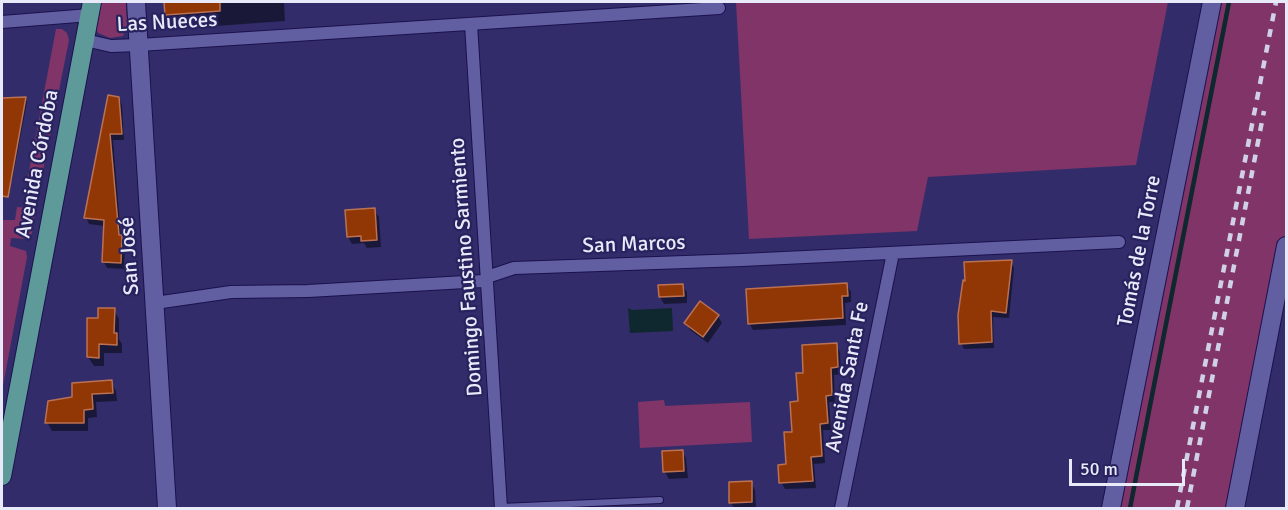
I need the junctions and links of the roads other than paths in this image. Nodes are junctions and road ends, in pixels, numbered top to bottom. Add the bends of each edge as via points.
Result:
1 (136, 2) edge
2 (1212, 2) edge
3 (91, 8) edge
4 (720, 8) dead end
5 (2, 22) edge
6 (471, 24) junction
7 (85, 40) junction
8 (139, 45) junction
9 (1119, 242) dead end
10 (1287, 246) edge
11 (893, 253) junction
12 (487, 277) junction
13 (155, 303) junction
14 (2, 476) edge
15 (660, 500) dead end
16 (167, 508) edge
17 (501, 508) edge
18 (841, 508) edge
19 (1111, 508) edge
20 (1235, 508) edge

1 - 8 street, San José
2 - 19 street, Tomás de la Torre
3 - 5 street
3 - 7 main road, Avenida Córdoba
4 - 6 street, Las Nueces
6 - 8 street, Las Nueces
6 - 12 street, Domingo Faustino Sarmiento
7 - 8 street, Las Nueces via 111,46
7 - 14 main road, Avenida Córdoba
8 - 13 street, San José
9 - 11 street, San Marcos
10 - 20 street
11 - 12 street, San Marcos via 514,268
11 - 18 street, Avenida Santa Fe
12 - 13 street, San Marcos via 483,281 231,292
12 - 17 street, Domingo Faustino Sarmiento
13 - 16 street, San José
15 - 17 lane

